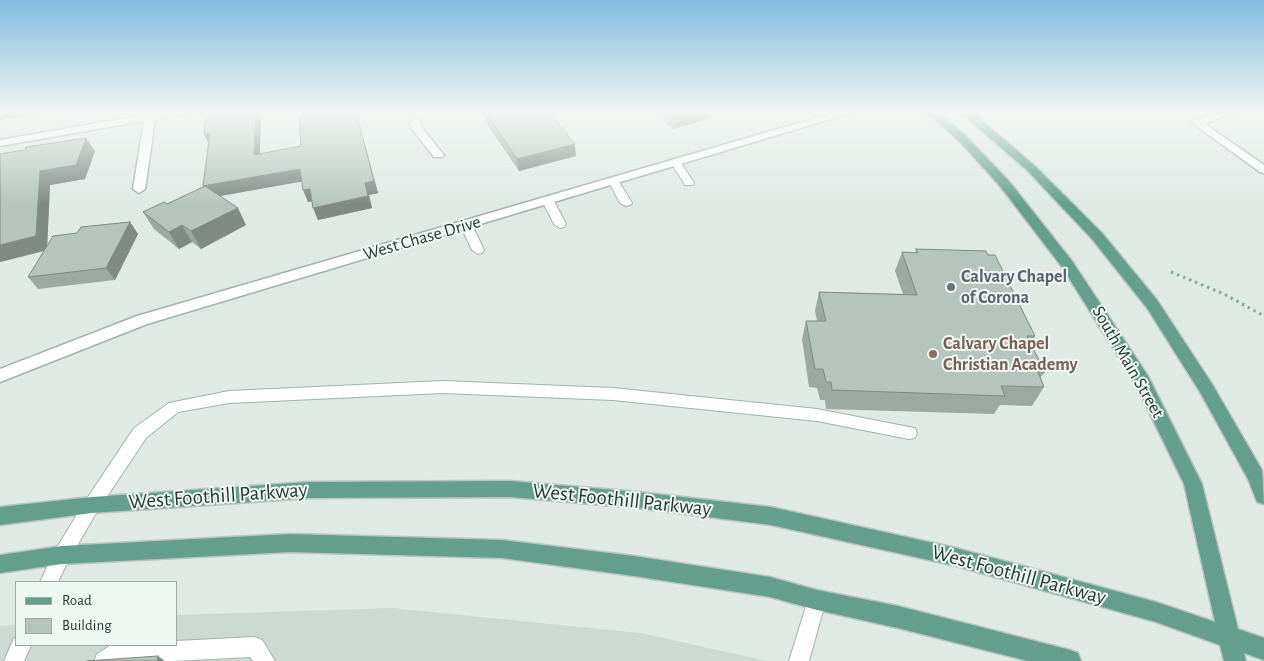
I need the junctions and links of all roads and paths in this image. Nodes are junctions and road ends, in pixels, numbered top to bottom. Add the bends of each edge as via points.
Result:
1 (146, 143) edge
2 (428, 143) edge
3 (744, 143) edge
4 (966, 143) edge
5 (1001, 143) edge
6 (1226, 143) edge
7 (438, 155) dead end
8 (676, 163) junction
9 (1264, 170) edge
10 (614, 182) junction
11 (690, 183) dead end
12 (139, 189) dead end
13 (548, 201) junction
14 (626, 203) dead end
15 (560, 224) dead end
16 (466, 225) junction
17 (478, 250) dead end
18 (1171, 272) dead end
19 (1264, 316) edge
20 (0, 376) edge
21 (909, 432) dead end
22 (1264, 496) edge
23 (92, 505) junction
24 (0, 516) edge
25 (62, 555) junction
26 (0, 564) edge
27 (49, 581) edge
28 (817, 600) junction
29 (1230, 637) junction
30 (21, 646) edge
31 (1264, 649) edge
32 (14, 661) edge
33 (104, 661) edge
34 (265, 661) edge
35 (799, 661) edge
36 (1070, 661) edge
37 (1235, 661) edge

1 - 12 street
2 - 7 street
3 - 8 street, West Chase Drive
4 - 29 main road, South Main Street via 1004,183 1067,264 1142,380 1193,484
5 - 22 main road via 1098,236 1152,304 1206,388
6 - 9 street
8 - 10 street, West Chase Drive
8 - 11 lane
10 - 13 street, West Chase Drive
10 - 14 lane
13 - 15 lane
13 - 16 street, West Chase Drive
16 - 17 lane
16 - 20 street, West Chase Drive via 142,320
18 - 19 path via 1215,290
21 - 23 lane via 816,415 613,394 443,388 229,397 174,407 140,433
23 - 24 main road, West Foothill Parkway
23 - 25 lane
23 - 29 main road, West Foothill Parkway via 318,490 510,489 638,500 771,516 956,557 1156,612
25 - 26 main road
25 - 27 lane
25 - 28 main road via 290,543 502,549 770,587
28 - 35 lane
28 - 36 main road
29 - 31 main road, West Foothill Parkway
29 - 37 main road, South Main Street
30 - 32 lane
33 - 34 lane via 113,654 255,647

